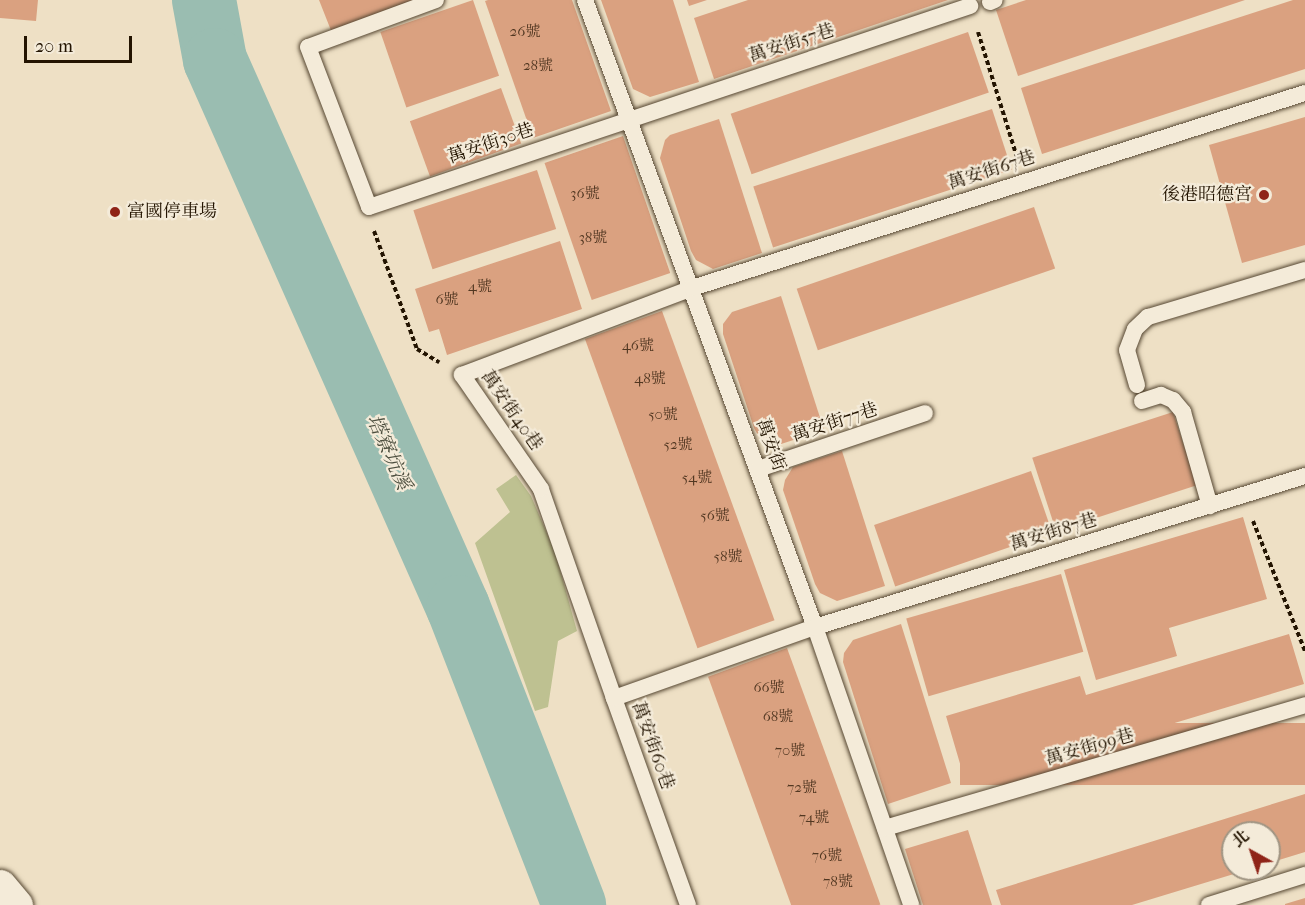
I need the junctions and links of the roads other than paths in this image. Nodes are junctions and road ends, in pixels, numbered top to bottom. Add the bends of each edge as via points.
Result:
1 (436, 0) edge
2 (585, 0) edge
3 (970, 6) road end
4 (1305, 93) edge
5 (627, 119) junction
6 (1305, 270) edge
7 (692, 288) junction
8 (925, 414) dead end
9 (758, 469) junction
10 (1305, 476) edge
11 (1210, 506) junction
12 (815, 627) junction
13 (614, 698) junction
14 (1305, 705) edge
15 (885, 828) junction
16 (1305, 875) edge
17 (0, 886) edge
18 (16, 905) edge
19 (688, 905) edge
20 (911, 905) edge
21 (1209, 905) edge

1 - 5 lane, 萬安街30巷 via 308,47 369,207
2 - 5 lane, 萬安街
3 - 5 lane, 萬安街57巷
4 - 7 lane, 萬安街67巷
5 - 7 lane, 萬安街
6 - 11 lane via 1148,317 1135,330 1127,350 1140,393 1173,400 1183,412
7 - 9 lane, 萬安街
7 - 13 lane, 萬安街40巷 via 462,375 542,489
8 - 9 lane, 萬安街77巷
9 - 12 lane, 萬安街
10 - 11 lane, 萬安街87巷
11 - 12 lane, 萬安街87巷
12 - 13 lane, 萬安街60巷
12 - 15 lane, 萬安街
13 - 19 lane, 萬安街60巷
14 - 15 lane, 萬安街99巷
15 - 20 lane, 萬安街
16 - 21 lane
17 - 18 street

